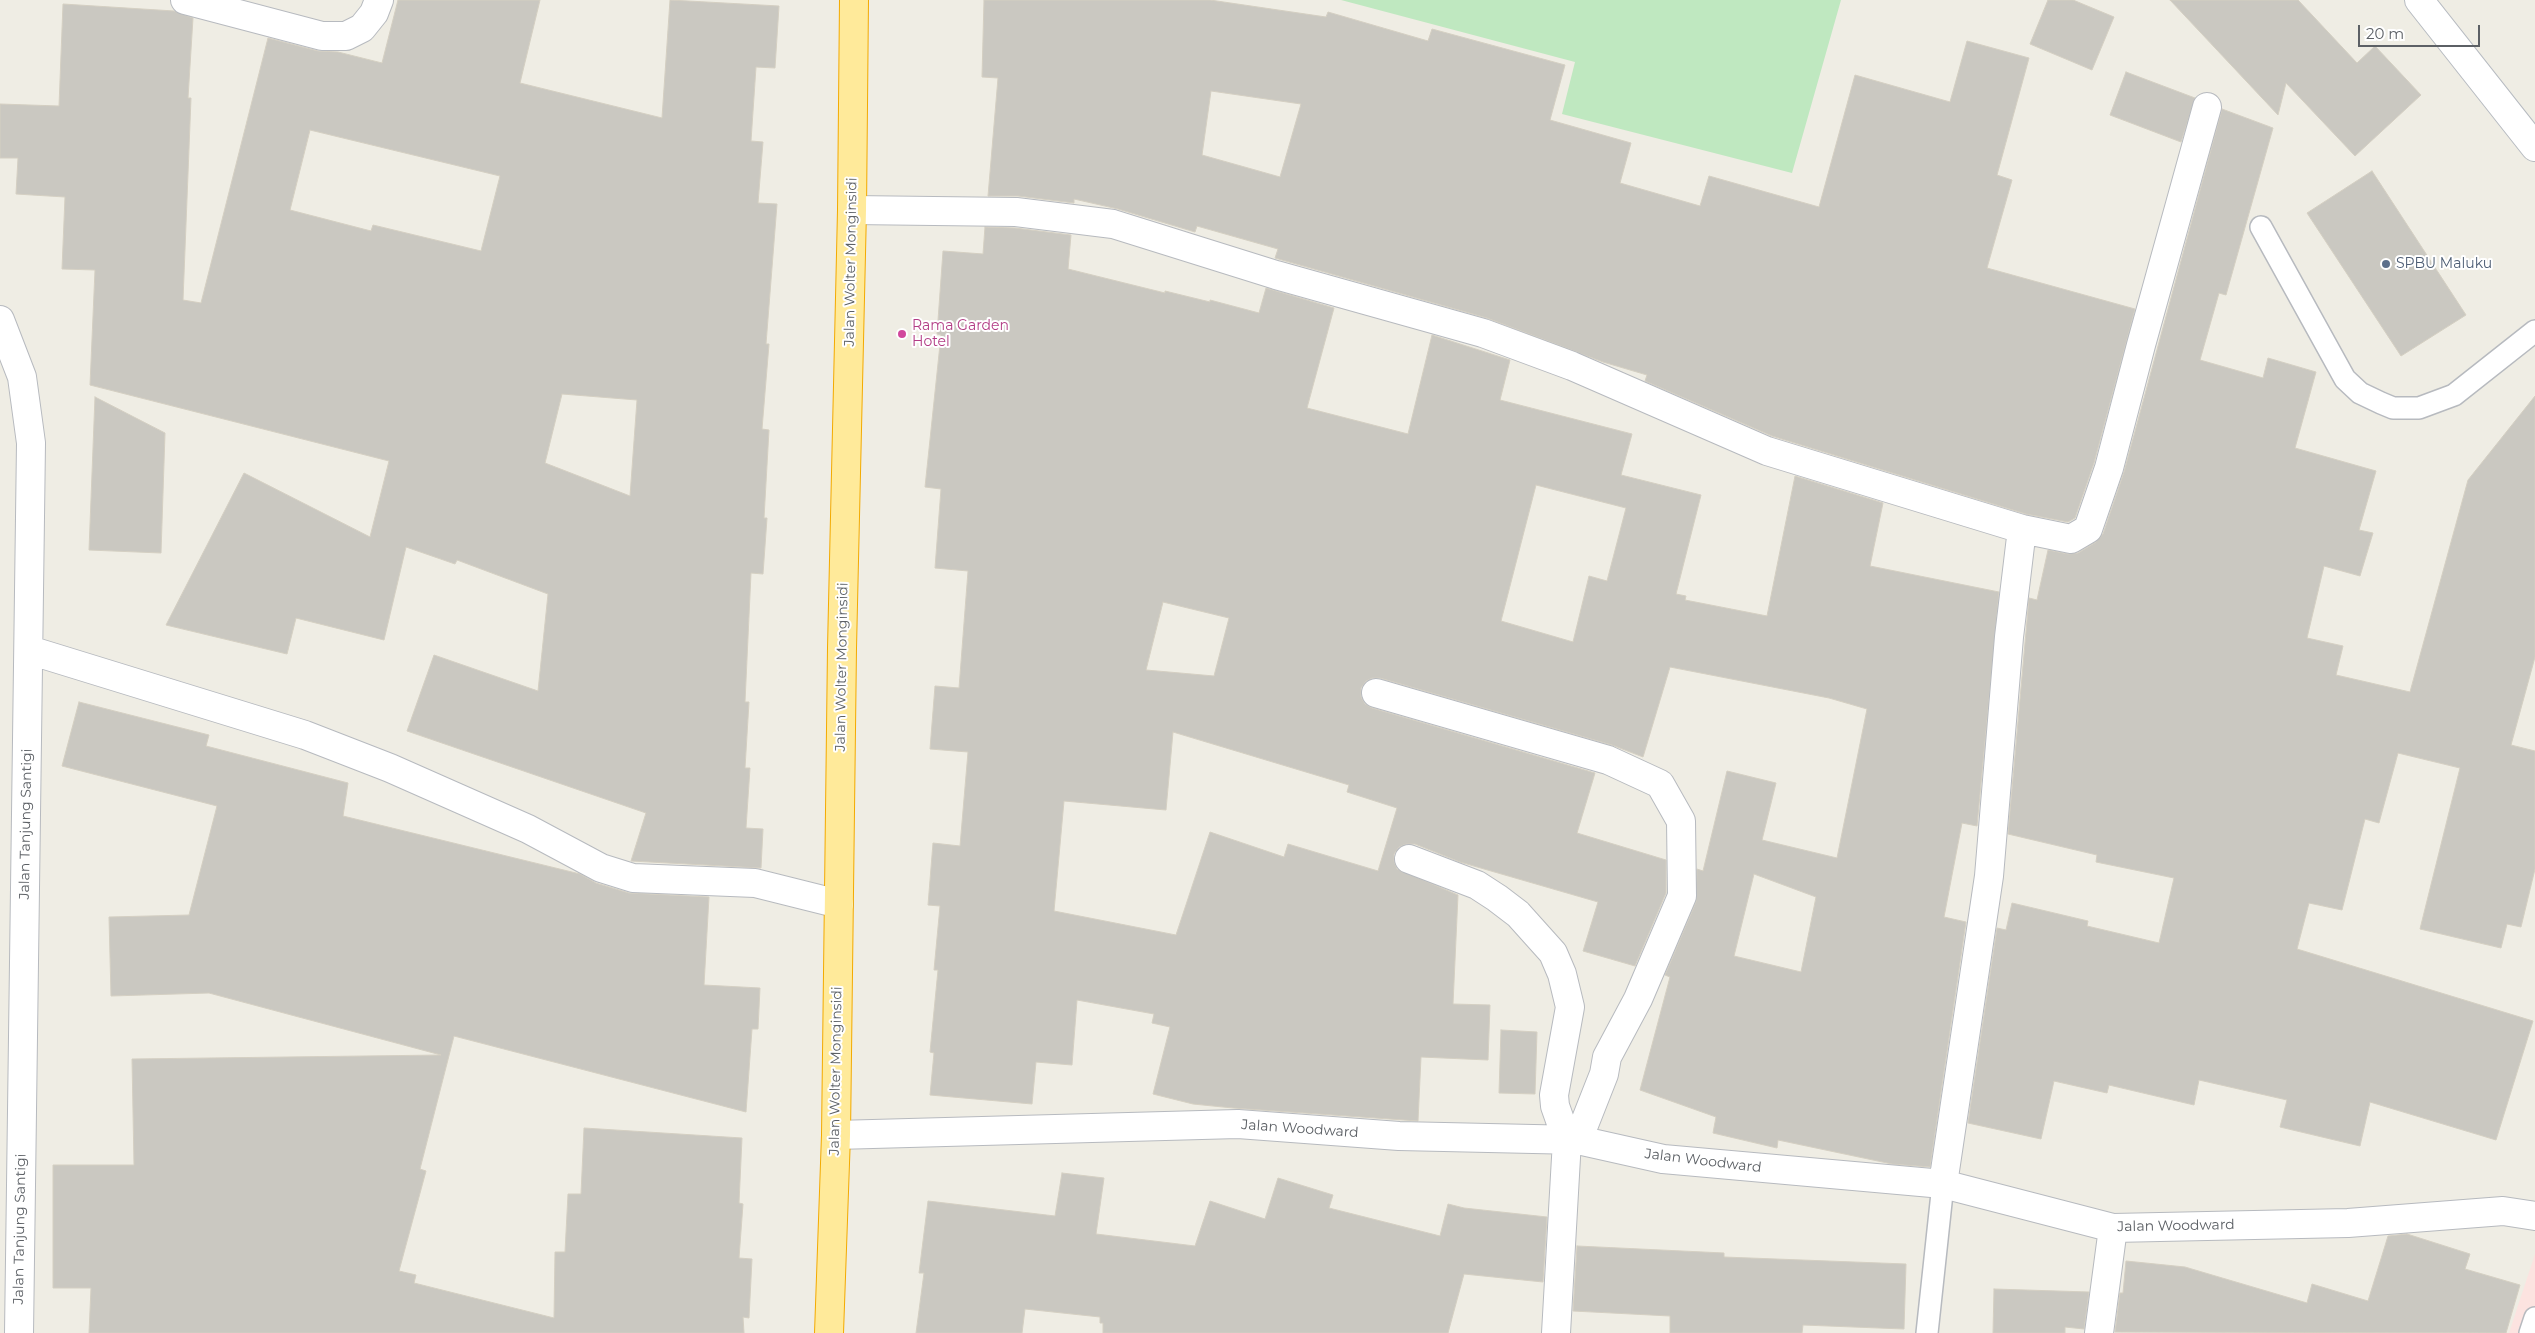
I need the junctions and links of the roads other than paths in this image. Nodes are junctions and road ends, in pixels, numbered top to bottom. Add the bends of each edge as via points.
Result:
1 (185, 0) edge
2 (379, 0) edge
3 (854, 0) edge
4 (2419, 0) edge
5 (2207, 107) dead end
6 (2535, 147) edge
7 (852, 210) junction
8 (2261, 227) dead end
9 (0, 320) edge
10 (2535, 330) edge
11 (2022, 529) junction
12 (29, 650) junction
13 (1376, 693) dead end
14 (1409, 859) dead end
15 (839, 904) junction
16 (836, 1136) junction
17 (1572, 1140) junction
18 (1943, 1184) junction
19 (2535, 1216) edge
20 (2113, 1228) junction
21 (2535, 1318) edge
22 (19, 1333) edge
23 (829, 1333) edge
24 (1556, 1333) edge
25 (1927, 1333) edge
26 (2099, 1333) edge
27 (2530, 1333) edge

1 - 2 street via 322,36 346,36 362,28
3 - 7 highway, Jalan Wolter Monginsidi
4 - 6 street
5 - 11 street via 2110,468 2088,529 2071,539
7 - 11 street via 1016,212 1113,224 1276,276 1483,333 1580,369 1766,451
7 - 15 highway, Jalan Wolter Monginsidi
8 - 10 lane via 2345,379 2360,393 2393,408 2419,408 2454,395
9 - 12 street, Jalan Tanjung Santigi via 22,377 31,443
11 - 18 street via 2009,638 1989,876
12 - 15 street via 305,735 390,768 519,825 601,868 633,878 755,883
12 - 22 street, Jalan Tanjung Santigi
13 - 17 street via 1608,760 1660,784 1681,821 1682,896
14 - 17 street via 1484,889 1518,914 1553,953 1570,1007 1554,1106
15 - 16 highway, Jalan Wolter Monginsidi
16 - 17 street, Jalan Woodward via 1238,1124 1399,1136
16 - 23 highway, Jalan Wolter Monginsidi
17 - 18 street, Jalan Woodward via 1663,1159
17 - 24 street
18 - 20 street, Jalan Woodward
18 - 25 lane
19 - 20 street, Jalan Woodward via 2503,1211 2348,1223
20 - 26 street
21 - 27 lane

